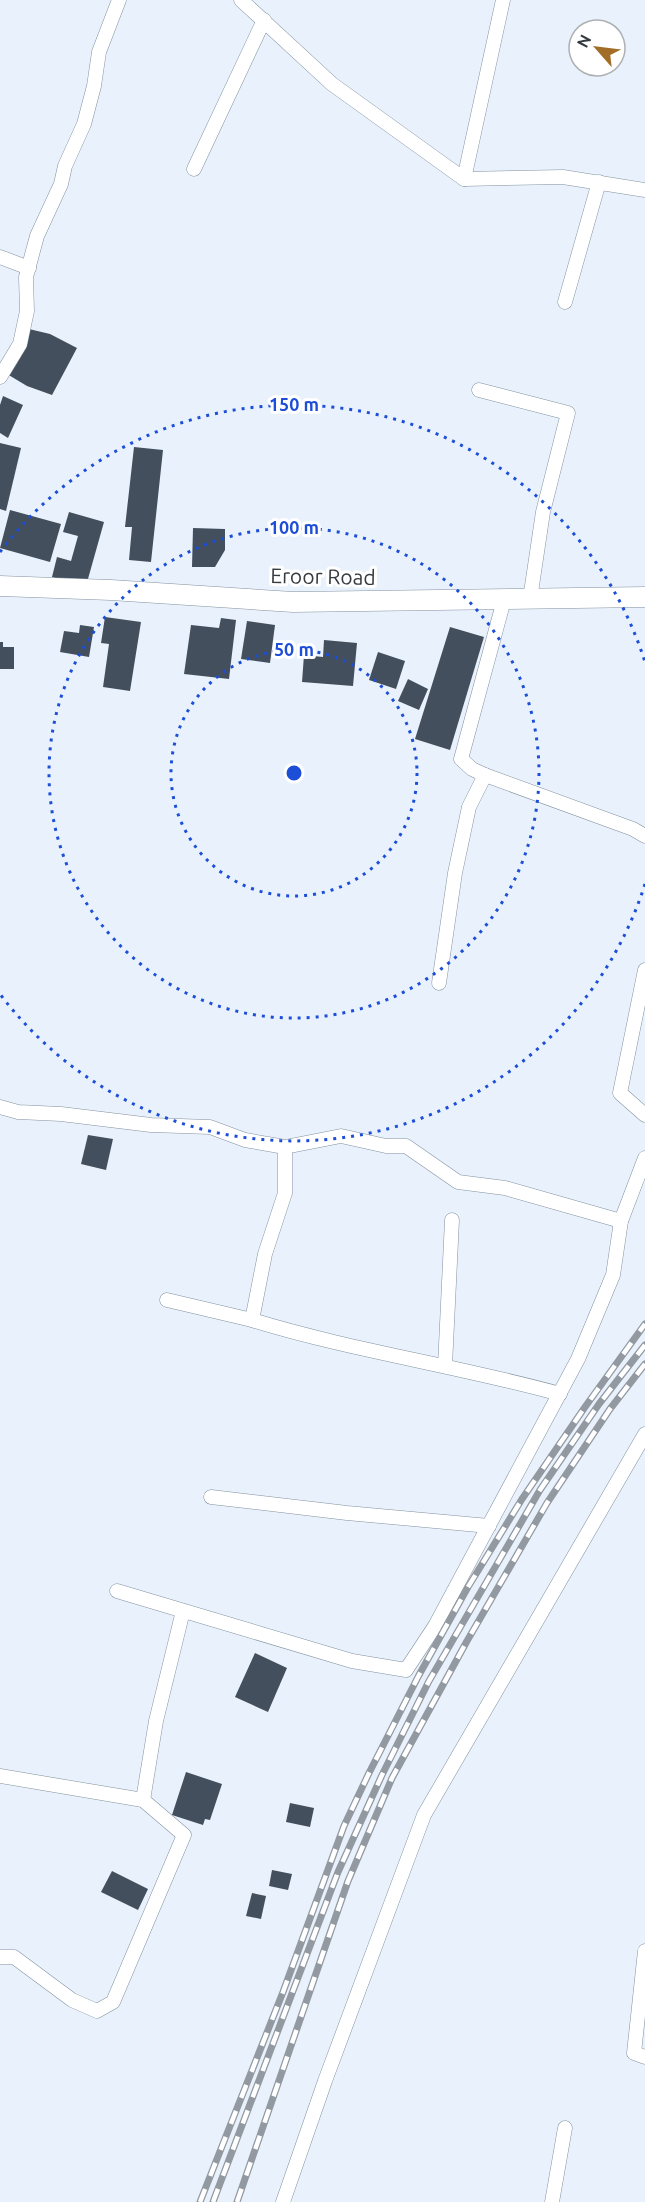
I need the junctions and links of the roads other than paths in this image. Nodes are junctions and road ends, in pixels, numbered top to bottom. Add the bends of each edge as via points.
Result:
1 (119, 0) edge
2 (242, 0) edge
3 (503, 0) edge
4 (264, 20) junction
5 (194, 169) dead end
6 (464, 179) junction
7 (599, 182) junction
8 (645, 190) edge
9 (0, 257) edge
10 (28, 268) junction
11 (565, 302) dead end
12 (2, 371) edge
13 (479, 390) dead end
14 (0, 586) edge
15 (645, 597) edge
16 (530, 599) junction
17 (504, 600) junction
18 (485, 775) junction
19 (645, 819) edge
20 (642, 834) edge
21 (645, 970) edge
22 (439, 983) dead end
23 (0, 1107) edge
24 (645, 1115) edge
25 (285, 1147) junction
26 (645, 1158) edge
27 (452, 1220) dead end
28 (621, 1221) junction
29 (167, 1300) dead end
30 (252, 1320) junction
31 (445, 1366) junction
32 (560, 1394) junction
33 (645, 1434) edge
34 (211, 1497) dead end
35 (489, 1526) junction
36 (117, 1591) dead end
37 (183, 1611) junction
38 (0, 1776) edge
39 (143, 1800) junction
40 (645, 1951) edge
41 (0, 1957) edge
42 (645, 2057) edge
43 (565, 2128) dead end
44 (283, 2202) edge
45 (552, 2202) edge

1 - 10 street via 99,52 84,124 37,236
2 - 4 street
3 - 6 street
4 - 5 street
4 - 6 street via 332,84
6 - 7 street via 563,177
7 - 8 street
7 - 11 street
9 - 10 street
10 - 12 street via 27,311 20,344
13 - 16 street via 568,413 543,512
14 - 17 main road, Eroor Road via 293,602
15 - 16 main road, Eroor Road
16 - 17 main road, Eroor Road
17 - 18 street via 461,759
18 - 20 street
18 - 22 street via 469,807
19 - 20 street
21 - 24 street via 620,1093
23 - 25 street via 151,1125 210,1127 245,1140
25 - 28 street via 341,1136 386,1146 406,1146 458,1182 505,1188
25 - 30 street via 285,1193 265,1254
26 - 28 street
27 - 31 street
28 - 32 street via 613,1275
29 - 30 street
30 - 31 street
31 - 32 street
32 - 35 street
33 - 44 street via 424,1815
34 - 35 street
35 - 37 street via 435,1626 406,1670 352,1661
36 - 37 street
37 - 39 street via 156,1721
38 - 39 street
39 - 41 street via 184,1835 114,2002 97,2011 72,2000 14,1957
40 - 42 street via 634,2053
43 - 45 street

